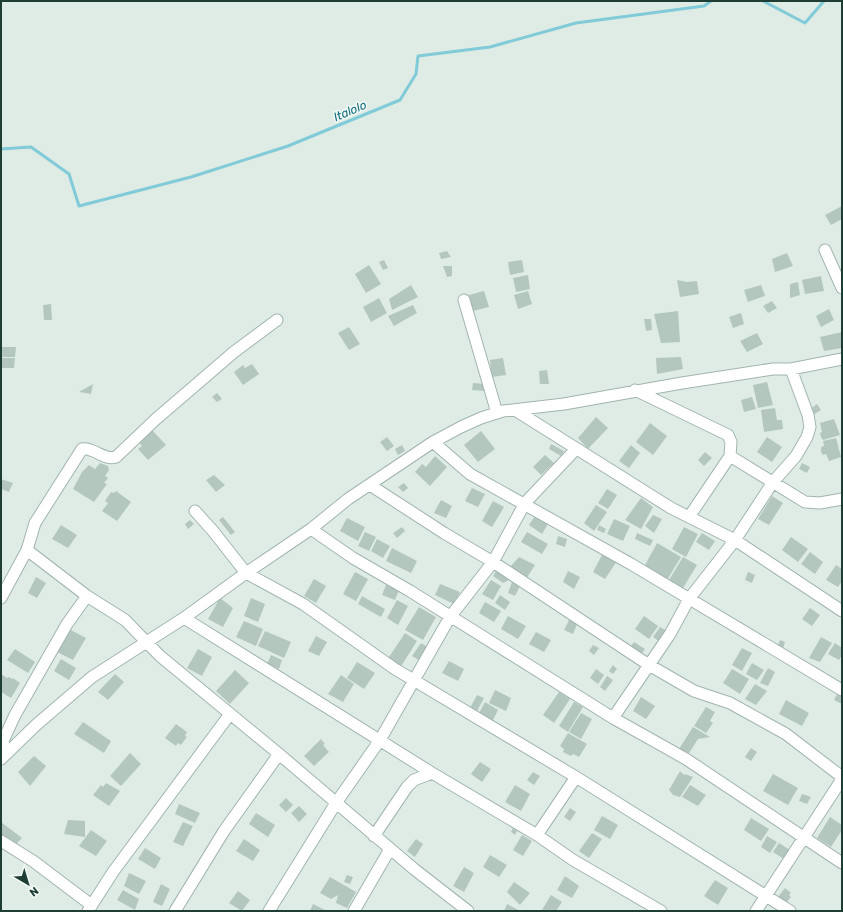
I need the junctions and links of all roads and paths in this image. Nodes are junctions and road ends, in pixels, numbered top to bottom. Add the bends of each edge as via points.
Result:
1 (826, 250) dead end
2 (842, 288) edge
3 (464, 300) dead end
4 (277, 320) dead end
5 (842, 359) edge
6 (791, 369) junction
7 (635, 390) junction
8 (515, 410) junction
9 (497, 413) junction
10 (433, 442) junction
11 (576, 449) junction
12 (730, 456) junction
13 (773, 482) junction
14 (370, 485) junction
15 (842, 499) edge
16 (525, 503) junction
17 (195, 512) dead end
18 (690, 517) junction
19 (310, 529) junction
20 (735, 540) junction
21 (27, 550) junction
22 (493, 562) junction
23 (246, 573) junction
24 (87, 596) junction
25 (1, 598) edge
26 (688, 599) junction
27 (842, 611) edge
28 (450, 616) junction
29 (184, 618) junction
30 (147, 643) junction
31 (650, 666) junction
32 (414, 679) junction
33 (842, 690) edge
34 (230, 714) junction
35 (613, 718) junction
36 (380, 740) junction
37 (279, 754) junction
38 (3, 756) edge
39 (432, 773) junction
40 (576, 777) junction
41 (842, 778) edge
42 (336, 803) junction
43 (537, 835) junction
44 (374, 836) junction
45 (803, 837) junction
46 (1, 840) edge
47 (390, 849) junction
48 (842, 863) edge
49 (766, 895) junction
50 (89, 908) edge
51 (175, 911) edge
52 (269, 911) edge
53 (354, 911) edge
54 (468, 911) edge
55 (661, 911) edge
56 (756, 911) edge
57 (790, 911) edge

1 - 2 street
3 - 9 street
4 - 21 street via 234,352 116,457 112,458 88,448 82,449 35,522
5 - 6 street
6 - 7 street via 773,369
6 - 13 street via 804,402 810,427 799,451
7 - 8 street via 564,404
7 - 12 street via 724,432 731,442
8 - 9 street
8 - 11 street
9 - 10 street via 481,418
10 - 14 street
10 - 16 street via 470,474
11 - 16 street
11 - 18 street
12 - 13 street
12 - 18 street
13 - 15 street via 805,502 820,503
13 - 20 street
14 - 19 street
14 - 22 street via 444,534
16 - 22 street
16 - 26 street
17 - 23 street
18 - 20 street
19 - 23 street
19 - 28 street
20 - 26 street
20 - 27 street
21 - 24 street
21 - 25 street
22 - 28 street
22 - 31 street
23 - 29 street
23 - 32 street via 303,604 395,669
24 - 30 street via 125,620
24 - 38 street via 67,624 15,715 3,742
26 - 31 street
26 - 33 street
28 - 32 street
28 - 35 street
29 - 30 street
29 - 36 street
30 - 34 street
30 - 38 street via 92,677
31 - 35 street
31 - 41 street via 694,691 730,703 786,734
32 - 36 street
32 - 40 street
34 - 37 street
34 - 50 street via 117,865
35 - 45 street via 686,758
36 - 39 street
36 - 42 street
37 - 42 street
37 - 51 street via 224,831
39 - 43 street
39 - 44 street via 414,780 407,787
40 - 43 street
40 - 49 street
41 - 45 street
42 - 44 street
42 - 52 street
43 - 55 street via 573,860
44 - 47 street
45 - 48 street
45 - 49 street
46 - 50 street via 33,861
47 - 53 street
47 - 54 street
49 - 56 street
49 - 57 street

